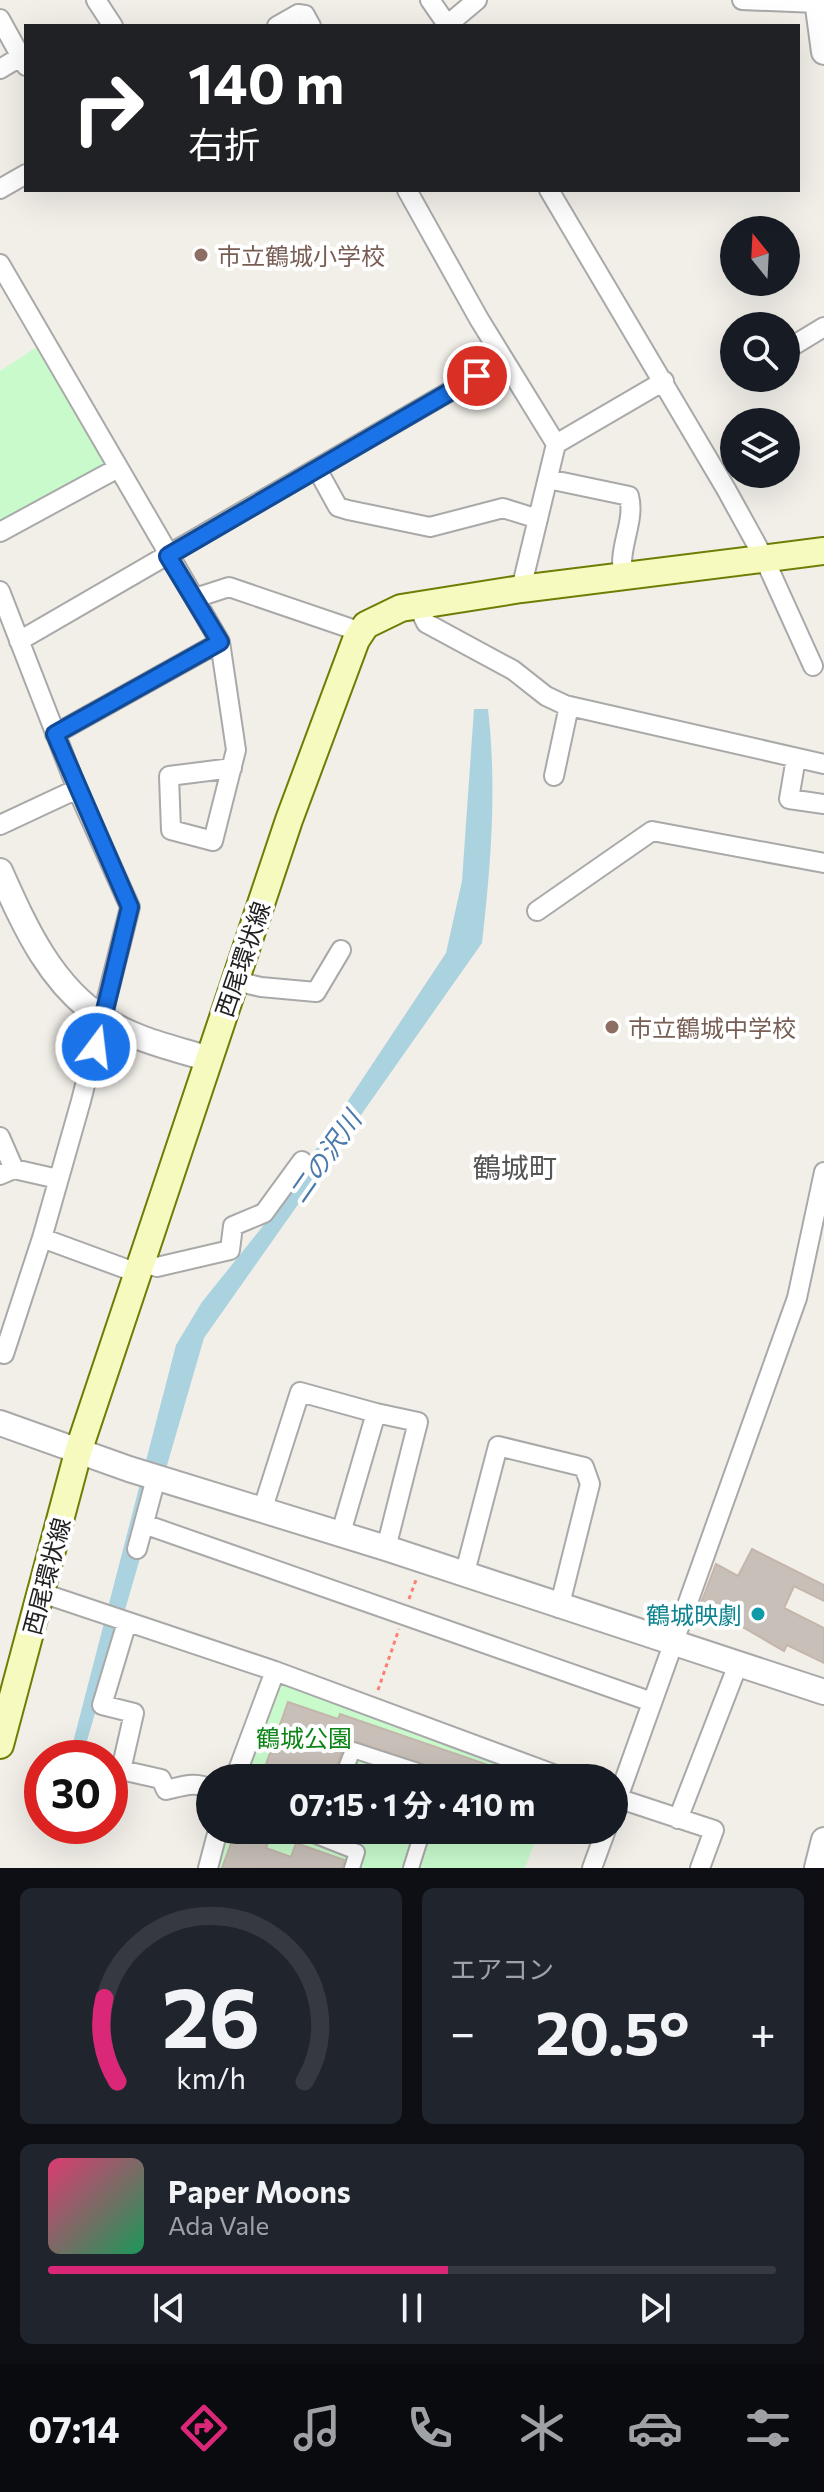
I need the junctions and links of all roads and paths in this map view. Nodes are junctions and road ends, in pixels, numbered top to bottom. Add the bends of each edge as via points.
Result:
1 (96, 0) edge
2 (430, 0) edge
3 (477, 0) edge
4 (742, 0) edge
5 (817, 2) edge
6 (0, 19) edge
7 (112, 24) edge
8 (280, 24) edge
9 (310, 24) edge
10 (447, 24) edge
11 (450, 24) edge
12 (824, 52) edge
13 (23, 61) edge
14 (0, 69) edge
15 (24, 175) edge
16 (0, 189) edge
17 (408, 192) edge
18 (550, 192) edge
19 (0, 264) edge
20 (824, 327) edge
21 (800, 342) edge
22 (504, 360) junction
23 (664, 381) junction
24 (556, 444) junction
25 (118, 468) junction
26 (317, 469) junction
27 (548, 479) junction
28 (538, 519) junction
29 (0, 532) edge
30 (824, 551) edge
31 (168, 556) junction
32 (764, 558) junction
33 (624, 578) junction
34 (521, 589) junction
35 (0, 591) edge
36 (195, 598) junction
37 (418, 606) junction
38 (361, 632) junction
39 (19, 641) junction
40 (220, 642) junction
41 (813, 666) dead end
42 (569, 706) junction
43 (55, 734) junction
44 (796, 758) junction
45 (824, 764) edge
46 (232, 768) junction
47 (554, 776) dead end
48 (77, 789) junction
49 (824, 804) edge
50 (0, 825) edge
51 (824, 863) edge
52 (0, 871) edge
53 (537, 911) dead end
54 (341, 950) dead end
55 (235, 981) junction
56 (104, 1020) junction
57 (209, 1059) junction
58 (0, 1137) edge
59 (302, 1161) dead end
60 (7, 1172) edge
61 (824, 1172) edge
62 (58, 1179) junction
63 (42, 1238) junction
64 (142, 1268) junction
65 (0, 1352) edge
66 (376, 1413) junction
67 (0, 1423) edge
68 (79, 1449) junction
69 (167, 1481) junction
70 (262, 1511) junction
71 (144, 1524) junction
72 (340, 1536) junction
73 (386, 1548) junction
74 (137, 1549) dead end
75 (423, 1561) junction
76 (464, 1576) junction
77 (42, 1593) junction
78 (559, 1608) junction
79 (404, 1614) junction
80 (127, 1622) junction
81 (672, 1644) junction
82 (737, 1667) junction
83 (275, 1671) junction
84 (824, 1692) edge
85 (652, 1702) junction
86 (373, 1707) junction
87 (0, 1745) edge
88 (240, 1764) edge
89 (348, 1764) edge
90 (400, 1764) edge
91 (508, 1764) edge
92 (628, 1766) edge
93 (196, 1785) edge
94 (628, 1805) edge
95 (678, 1819) junction
96 (824, 1840) edge
97 (214, 1844) edge
98 (337, 1844) edge
99 (419, 1844) edge
100 (601, 1844) edge
101 (347, 1866) edge
102 (208, 1868) edge
103 (411, 1868) edge
104 (592, 1868) edge
105 (700, 1868) edge
106 (817, 1868) edge

1 - 7 street
2 - 10 street
3 - 11 street
4 - 5 street
5 - 12 street
6 - 13 street
8 - 9 street via 298,14
13 - 14 street
15 - 16 street
17 - 22 street
18 - 23 street
19 - 25 street
20 - 21 street
22 - 24 street
22 - 26 street
23 - 24 street
23 - 32 street
24 - 27 street
25 - 29 street
25 - 31 street
26 - 28 street via 338,507 348,510 430,527 503,508
26 - 31 street
27 - 28 street
27 - 33 street via 629,496 632,506 620,556
28 - 34 street
30 - 32 main road
31 - 36 street
31 - 39 street
32 - 33 main road
32 - 41 street
33 - 34 main road
34 - 37 main road
35 - 39 street
36 - 38 street via 229,587
36 - 40 street
37 - 38 main road via 384,614
37 - 42 street via 426,623
38 - 55 main road, 西尾環状線
39 - 43 street
40 - 43 street
40 - 46 street via 236,750
42 - 44 street
42 - 47 street
43 - 48 street
44 - 45 street
44 - 49 street via 789,799
46 - 46 street via 213,841 171,830 169,776
48 - 50 street
48 - 56 street via 130,907
51 - 53 street via 652,831
52 - 56 street via 40,955
54 - 55 street via 316,992
55 - 57 main road, 西尾環状線
56 - 57 street
56 - 62 street
57 - 64 main road, 西尾環状線
58 - 60 street
59 - 64 street via 264,1213 233,1226 230,1250
60 - 62 street
61 - 81 street via 797,1298
62 - 63 street
63 - 64 street
63 - 65 street via 4,1354
64 - 68 main road, 西尾環状線
66 - 70 street via 300,1392
66 - 72 street
66 - 73 street via 418,1422
67 - 68 street
68 - 69 street
68 - 77 main road, 西尾環状線
69 - 70 street
69 - 71 street
70 - 72 street
71 - 74 street
71 - 79 street
72 - 73 street
73 - 75 street
75 - 76 street
75 - 79 path
76 - 78 street
76 - 78 street via 498,1446 584,1467 590,1484
77 - 80 street
77 - 87 main road, 西尾環状線
78 - 81 street
79 - 85 street
79 - 86 path
80 - 83 street
80 - 93 street via 102,1705 134,1713 121,1770 161,1779 166,1790
81 - 82 street
81 - 85 street
82 - 84 street
82 - 95 street
83 - 86 street
83 - 88 street
85 - 92 street
86 - 91 street
89 - 90 street via 353,1750
94 - 95 street
95 - 105 street via 714,1830
96 - 106 street
97 - 102 street
98 - 101 street via 357,1852
99 - 103 street
100 - 104 street

